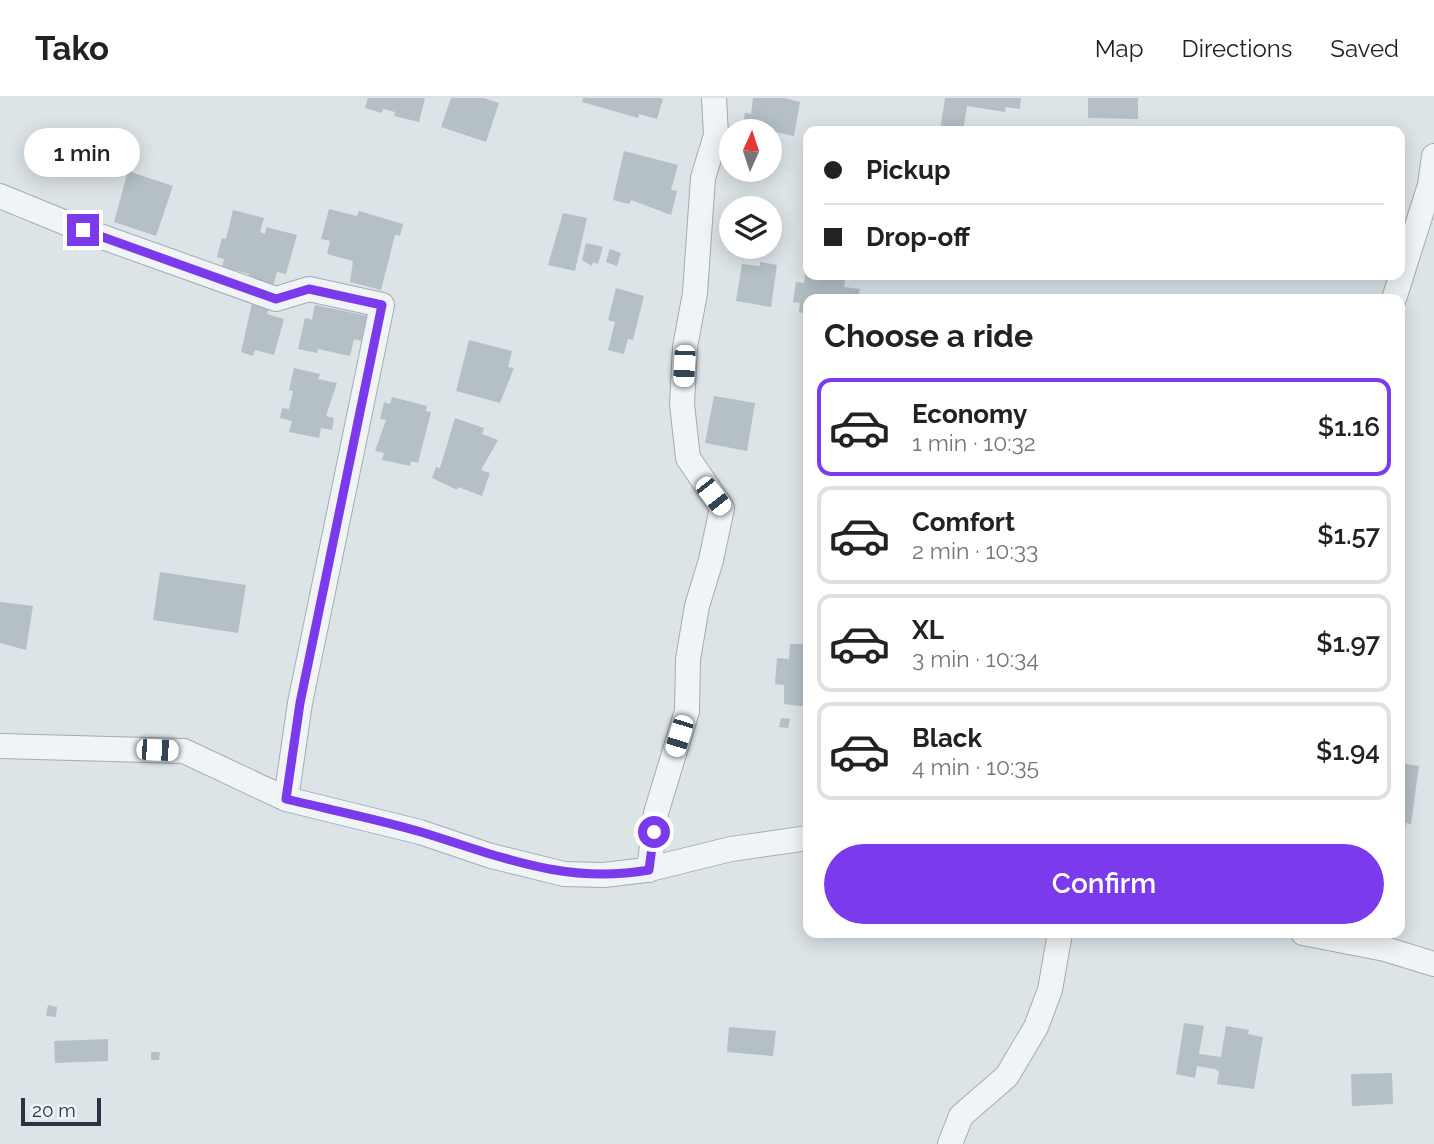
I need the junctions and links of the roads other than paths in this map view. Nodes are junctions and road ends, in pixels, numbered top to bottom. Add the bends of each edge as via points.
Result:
1 (714, 98) edge
2 (1434, 156) edge
3 (0, 197) edge
4 (1405, 264) edge
5 (0, 746) edge
6 (286, 799) junction
7 (803, 839) edge
8 (649, 870) junction
9 (1059, 938) edge
10 (1330, 938) edge
11 (1434, 964) edge
12 (950, 1144) edge

1 - 8 street via 716,135 703,178 681,404 688,458 722,508 692,633 687,711 656,813
2 - 4 street via 1430,185
3 - 6 street via 276,299 309,289 382,305 300,703
5 - 6 street via 184,751
6 - 8 street via 564,874
7 - 8 street via 731,849
9 - 12 street via 1050,990 1036,1027 1007,1076 961,1116
10 - 11 street via 1385,948

